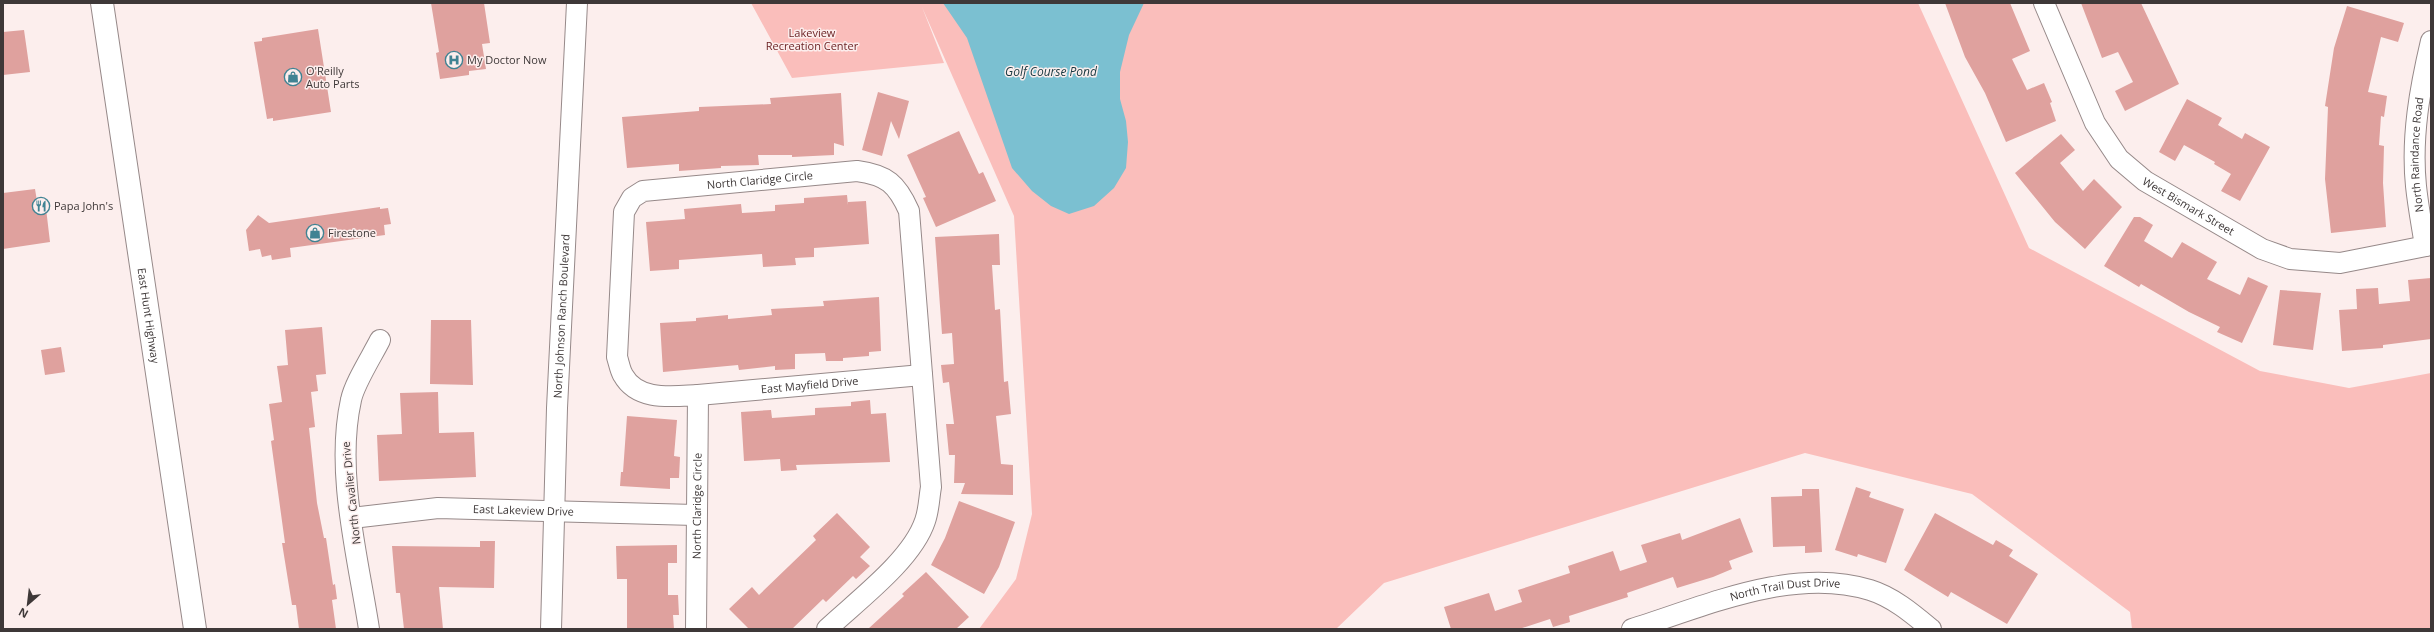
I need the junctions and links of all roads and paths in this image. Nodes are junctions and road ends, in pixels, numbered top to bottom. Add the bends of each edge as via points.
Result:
1 (102, 3) edge
2 (577, 3) edge
3 (2044, 3) edge
4 (2431, 41) edge
5 (2428, 246) edge
6 (380, 340) dead end
7 (922, 375) junction
8 (698, 395) junction
9 (554, 512) junction
10 (695, 515) junction
11 (352, 518) junction
12 (195, 629) edge
13 (369, 629) edge
14 (551, 629) edge
15 (696, 629) edge
16 (827, 629) edge
17 (1632, 629) edge
18 (1931, 629) edge

1 - 12 main road, East Hunt Highway
2 - 9 street, North Johnson Ranch Boulevard
3 - 5 street, West Bismark Street via 2095,123 2119,159 2145,181 2262,249 2290,259 2340,263
4 - 5 street, North Raindance Road via 2423,74 2416,127 2416,185
6 - 11 street, North Cavalier Drive via 351,398 344,444
7 - 8 street, East Mayfield Drive
7 - 8 street, North Claridge Circle via 909,211 902,196 890,181 874,173 857,171 642,191 632,198 624,212 617,357 623,375 640,391 655,397
7 - 16 street, North Claridge Circle via 931,487 926,520 904,558
8 - 10 street, North Claridge Circle
9 - 10 street, East Lakeview Drive
9 - 11 street, East Lakeview Drive via 438,508
9 - 14 street, North Johnson Ranch Boulevard
10 - 15 street, North Claridge Circle
11 - 13 street, North Cavalier Drive
17 - 18 street, North Trail Dust Drive via 1785,584 1826,582 1871,590 1907,609

